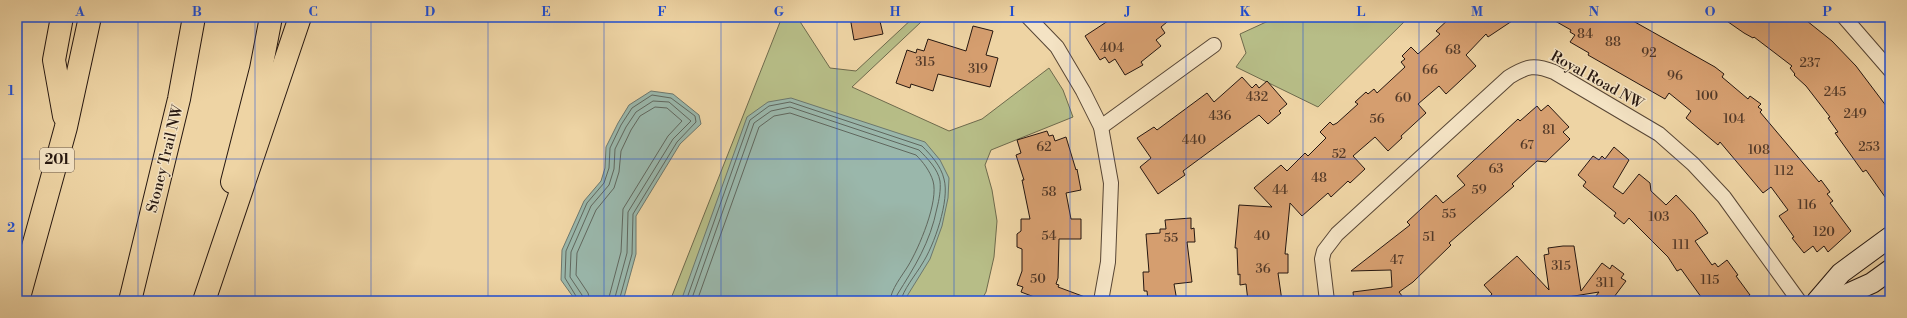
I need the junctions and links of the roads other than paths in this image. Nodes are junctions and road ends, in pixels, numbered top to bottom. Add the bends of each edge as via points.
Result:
1 (62, 17) edge
2 (90, 17) edge
3 (194, 17) edge
4 (271, 17) edge
5 (300, 17) edge
6 (1028, 17) edge
7 (1844, 17) edge
8 (1214, 45) dead end
9 (1890, 70) edge
10 (66, 127) junction
11 (1101, 127) junction
12 (1890, 237) edge
13 (1890, 270) edge
14 (18, 301) edge
15 (130, 301) edge
16 (201, 301) edge
17 (204, 301) edge
18 (1101, 301) edge
19 (1327, 301) edge
20 (1799, 301) edge
21 (1817, 301) edge
22 (1832, 301) edge

1 - 10 highway via 54,60
2 - 10 highway, 201
3 - 15 highway, Stoney Trail NW via 179,99
4 - 16 highway via 261,69
5 - 17 highway
6 - 11 street via 1056,47
7 - 9 street
8 - 11 street
10 - 14 highway, 201
11 - 18 street via 1111,190 1108,262
12 - 21 street via 1841,273
13 - 22 street via 1872,283
19 - 20 street, Royal Road NW via 1323,255 1328,243 1509,77 1524,68 1540,66 1659,134 1694,164 1724,197

